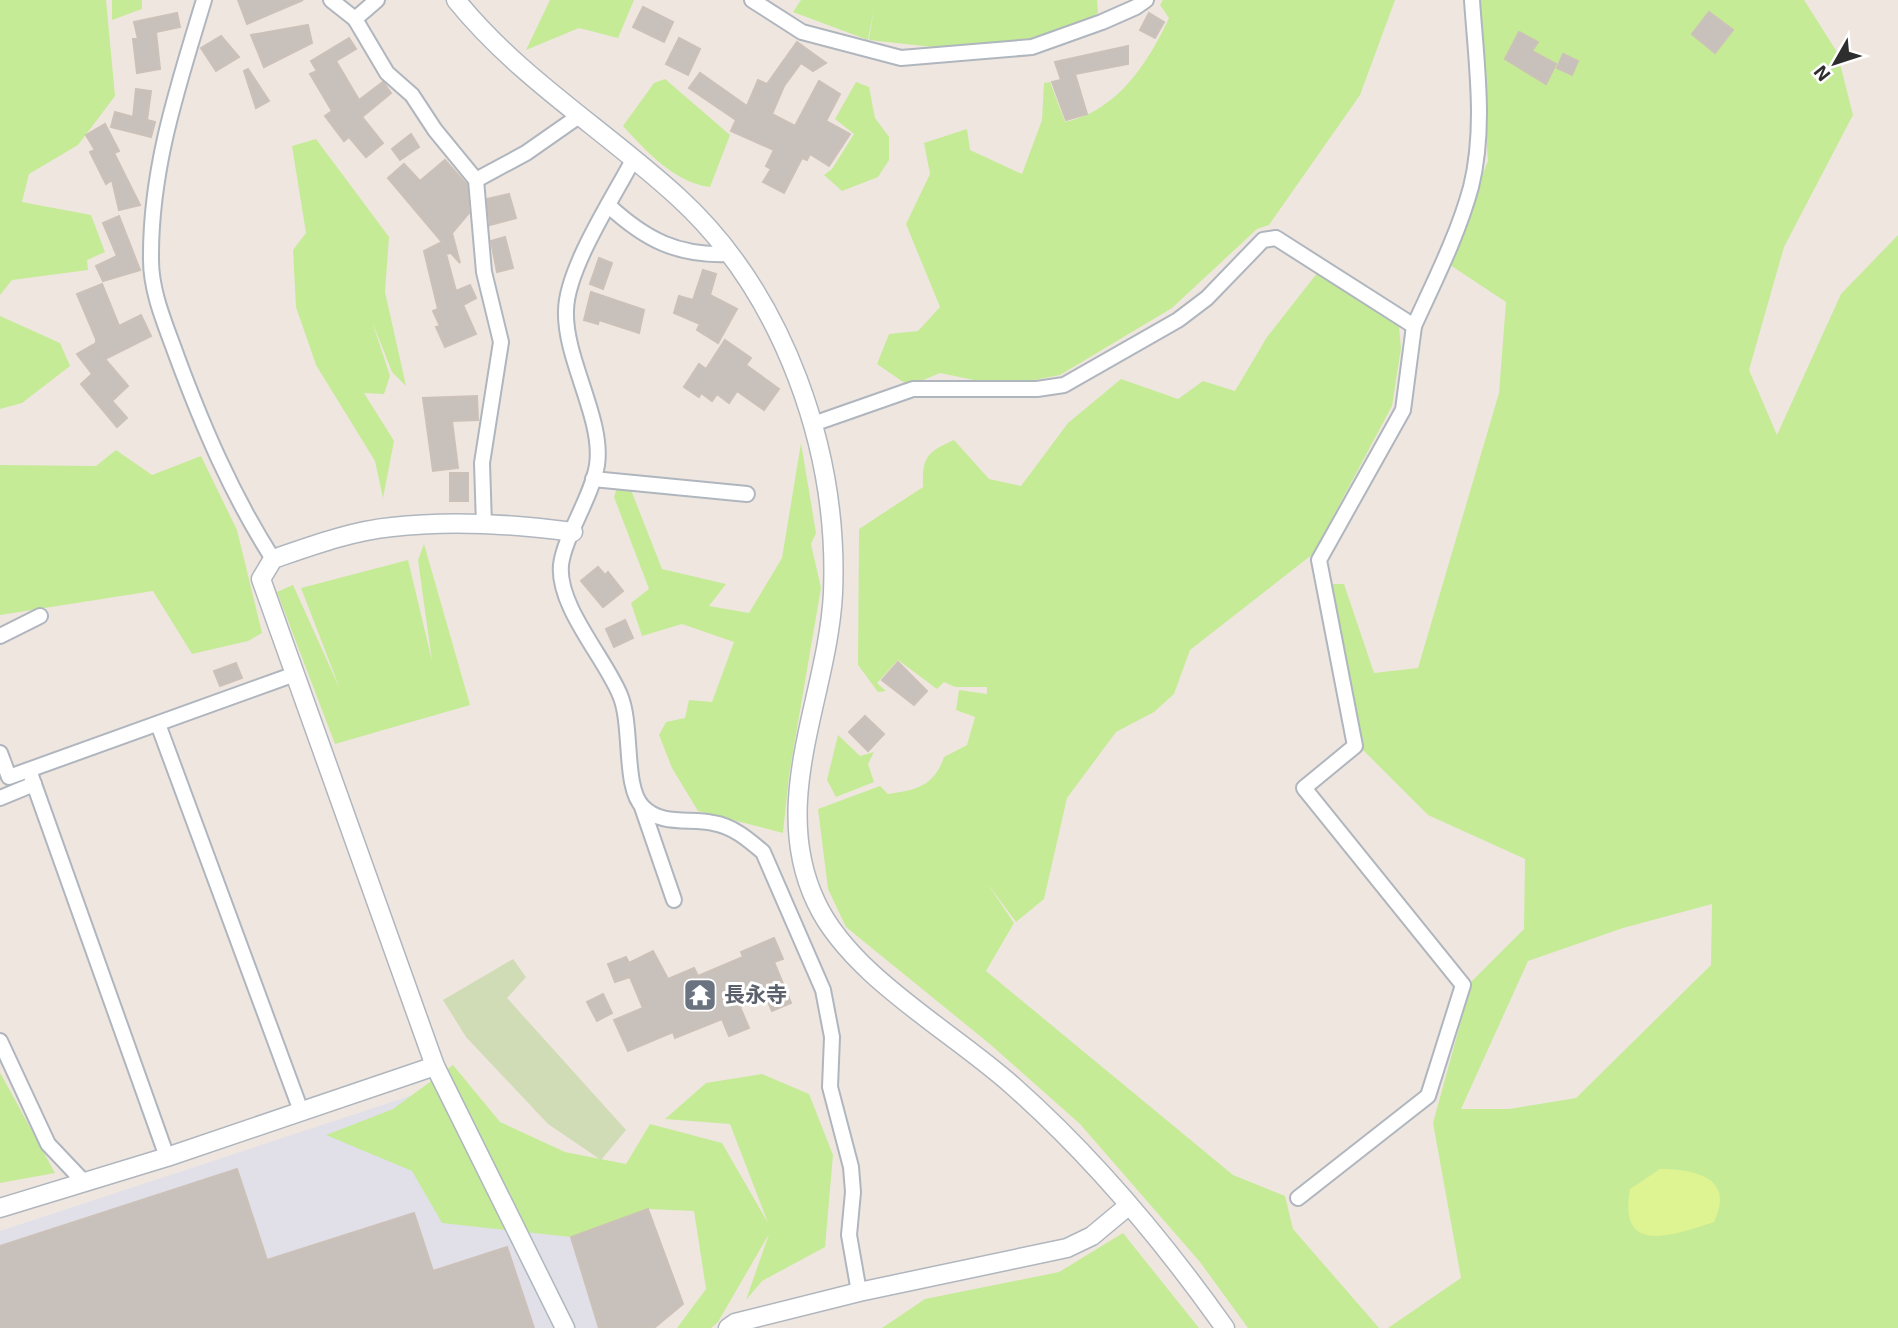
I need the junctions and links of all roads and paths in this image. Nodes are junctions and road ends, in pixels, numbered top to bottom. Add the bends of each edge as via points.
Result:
1 (204, 0) edge
2 (331, 0) edge
3 (377, 0) edge
4 (456, 0) edge
5 (752, 0) edge
6 (1146, 0) edge
7 (1472, 0) edge
8 (355, 19) junction
9 (579, 116) junction
10 (633, 160) junction
11 (475, 180) junction
12 (609, 206) junction
13 (728, 254) junction
14 (1414, 326) junction
15 (813, 424) junction
16 (593, 479) junction
17 (747, 494) dead end
18 (484, 525) junction
19 (573, 532) junction
20 (273, 559) junction
21 (40, 616) dead end
22 (0, 636) edge
23 (295, 674) junction
24 (158, 724) junction
25 (0, 753) edge
26 (29, 770) junction
27 (34, 785) junction
28 (0, 797) edge
29 (642, 807) junction
30 (674, 900) dead end
31 (0, 1041) edge
32 (435, 1066) junction
33 (301, 1111) junction
34 (167, 1157) junction
35 (84, 1182) junction
36 (1298, 1198) dead end
37 (1128, 1206) junction
38 (0, 1208) edge
39 (859, 1292) junction
40 (565, 1328) edge
41 (728, 1328) edge
42 (1226, 1328) edge

1 - 20 street via 163,136 150,262 160,310 211,446
2 - 8 street
3 - 8 street
4 - 9 street via 506,55
5 - 6 street via 803,32 901,58 1032,47
7 - 14 street via 1478,110 1471,187
8 - 11 street via 387,73 412,95
9 - 10 street
9 - 11 street via 526,153
10 - 12 street
10 - 13 street via 678,197
11 - 18 street via 485,272 501,342 482,463
12 - 13 street via 631,226 664,245 696,255
12 - 16 street via 576,268 565,308 569,342 594,431 597,464
13 - 15 street via 766,310 796,373
14 - 15 street via 1276,238 1263,240 1207,298 1178,320 1064,385 913,389
14 - 36 street via 1403,410 1319,560 1355,746 1304,788 1463,985 1428,1096
15 - 37 street via 831,537 833,595 802,764 798,833 803,868 817,904 851,952 1014,1086
16 - 17 street
16 - 19 street
18 - 19 street via 518,524
18 - 20 street via 391,527 337,538
19 - 29 street via 561,565 565,590 621,695 629,729 634,795
20 - 23 street via 261,579
21 - 22 street
23 - 24 street
23 - 32 street
24 - 26 street
24 - 33 street
25 - 26 street via 9,777
26 - 27 street
27 - 28 street
27 - 34 street
29 - 30 street
29 - 39 street via 658,818 716,823 744,836 763,852 823,990 832,1037 830,1087 851,1167 849,1235
31 - 35 street via 48,1144
32 - 33 street
32 - 40 street
33 - 34 street
34 - 35 street
35 - 38 street
37 - 39 street via 1092,1236 1066,1248
37 - 42 street
39 - 41 street

